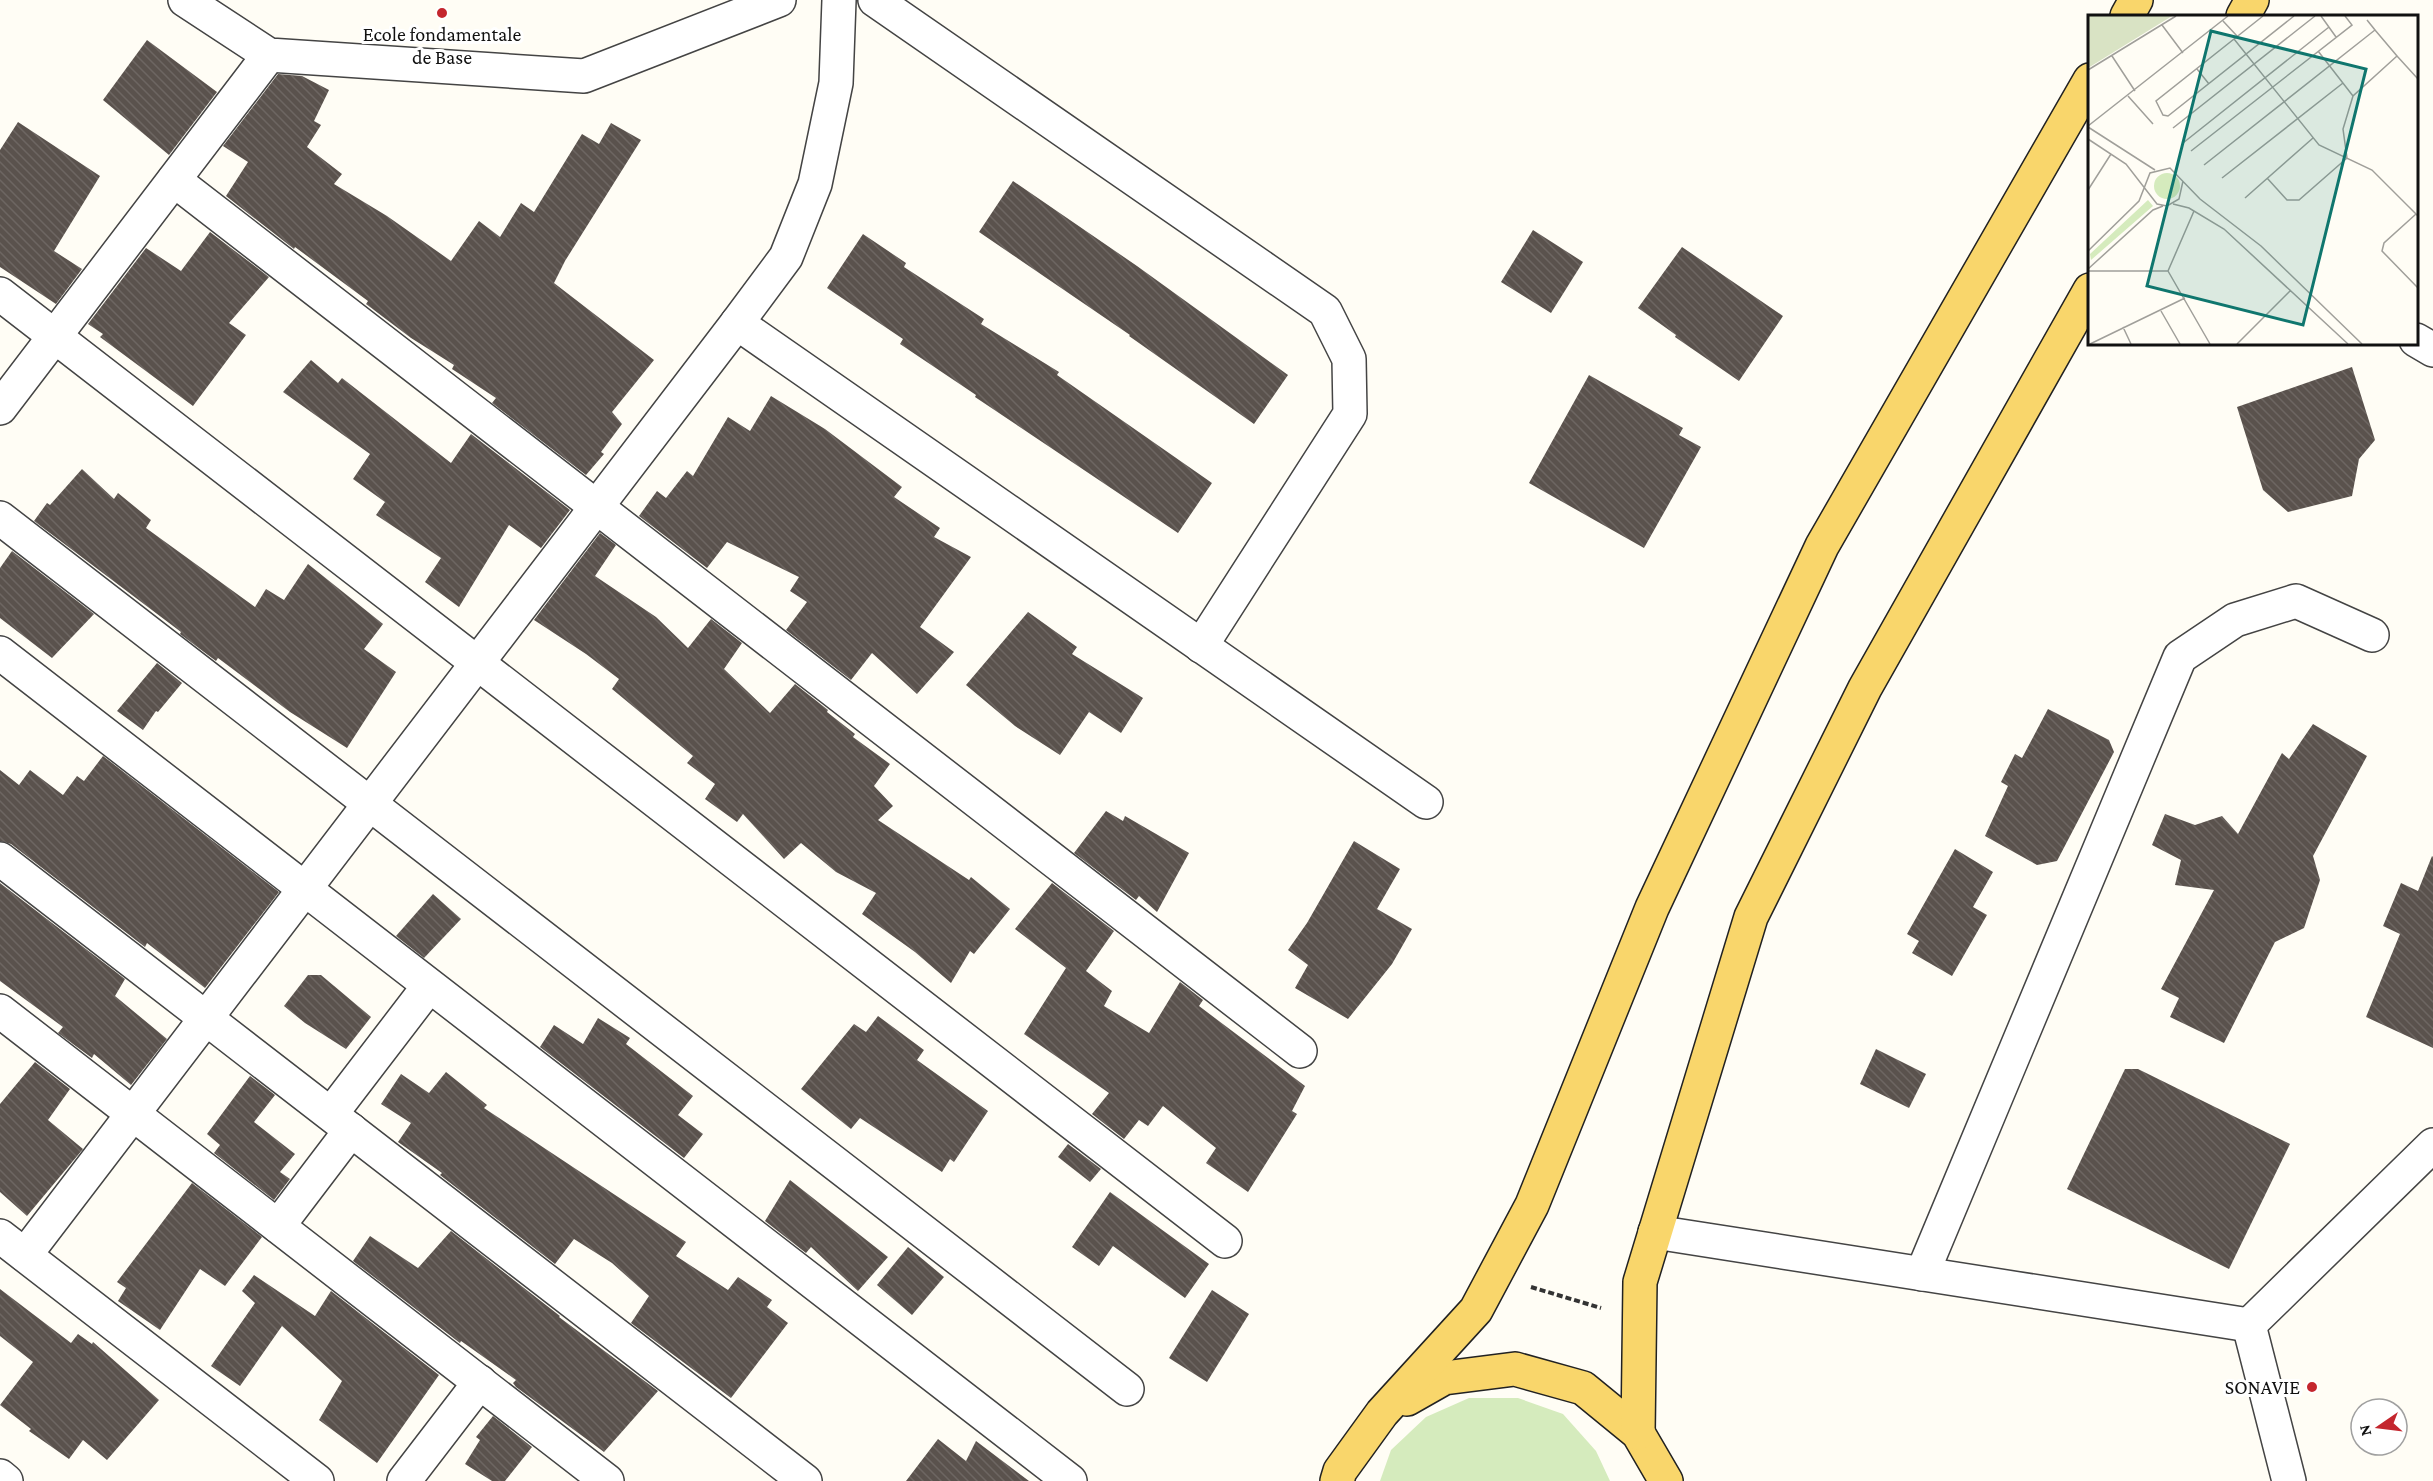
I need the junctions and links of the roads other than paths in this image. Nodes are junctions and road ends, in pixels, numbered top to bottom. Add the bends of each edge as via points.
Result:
1 (185, 0) edge
2 (779, 0) edge
3 (839, 0) edge
4 (875, 0) edge
5 (2136, 0) edge
6 (2252, 0) edge
7 (2128, 15) edge
8 (2243, 15) edge
9 (269, 55) junction
10 (2088, 83) edge
11 (174, 180) junction
12 (0, 294) edge
13 (2088, 294) edge
14 (737, 324) junction
15 (55, 336) junction
16 (2418, 341) edge
17 (2433, 350) edge
18 (0, 408) edge
19 (596, 507) junction
20 (0, 518) edge
21 (2372, 635) dead end
22 (1201, 646) junction
23 (0, 653) edge
24 (477, 663) junction
25 (1426, 802) dead end
26 (370, 804) junction
27 (0, 859) edge
28 (305, 889) junction
29 (429, 986) junction
30 (0, 1011) edge
31 (206, 1018) junction
32 (1300, 1051) dead end
33 (133, 1114) junction
34 (341, 1122) junction
35 (2433, 1145) edge
36 (278, 1226) junction
37 (1655, 1232) junction
38 (1225, 1241) dead end
39 (13, 1246) edge
40 (1922, 1274) junction
41 (2249, 1325) junction
42 (480, 1382) junction
43 (1127, 1389) dead end
44 (1382, 1413) junction
45 (1638, 1433) junction
46 (0, 1476) edge
47 (6, 1481) edge
48 (317, 1481) edge
49 (404, 1481) edge
50 (607, 1481) edge
51 (805, 1481) edge
52 (1070, 1481) edge
53 (1337, 1481) edge
54 (1666, 1481) edge
55 (2289, 1481) edge

1 - 9 street
2 - 9 street via 584,76
3 - 14 street via 836,83 815,184 786,257
4 - 22 street via 1325,311 1349,359 1350,414
5 - 7 main road
6 - 8 main road
9 - 11 street
10 - 44 main road via 1822,546 1652,908 1532,1205 1476,1310
11 - 15 street
11 - 19 street
12 - 15 street
13 - 37 main road via 1865,688 1751,917
14 - 19 street
14 - 22 street
15 - 18 street
15 - 24 street
16 - 17 street
19 - 24 street
19 - 32 street
20 - 26 street
21 - 40 street via 2296,601 2235,620 2180,657
22 - 25 street
23 - 28 street
24 - 26 street
24 - 38 street
26 - 28 street
26 - 43 street
27 - 31 street
28 - 29 street
28 - 31 street
29 - 34 street
29 - 52 street
30 - 33 street
31 - 33 street
31 - 34 street
33 - 36 street
33 - 39 street
34 - 36 street
34 - 51 street
35 - 41 street
36 - 42 street
37 - 40 street
37 - 45 main road via 1640,1282
39 - 48 street
40 - 41 street
41 - 55 street
42 - 49 street
42 - 50 street
44 - 45 main road via 1444,1378 1515,1369 1583,1388
44 - 53 main road via 1340,1471
45 - 54 main road
46 - 47 street

